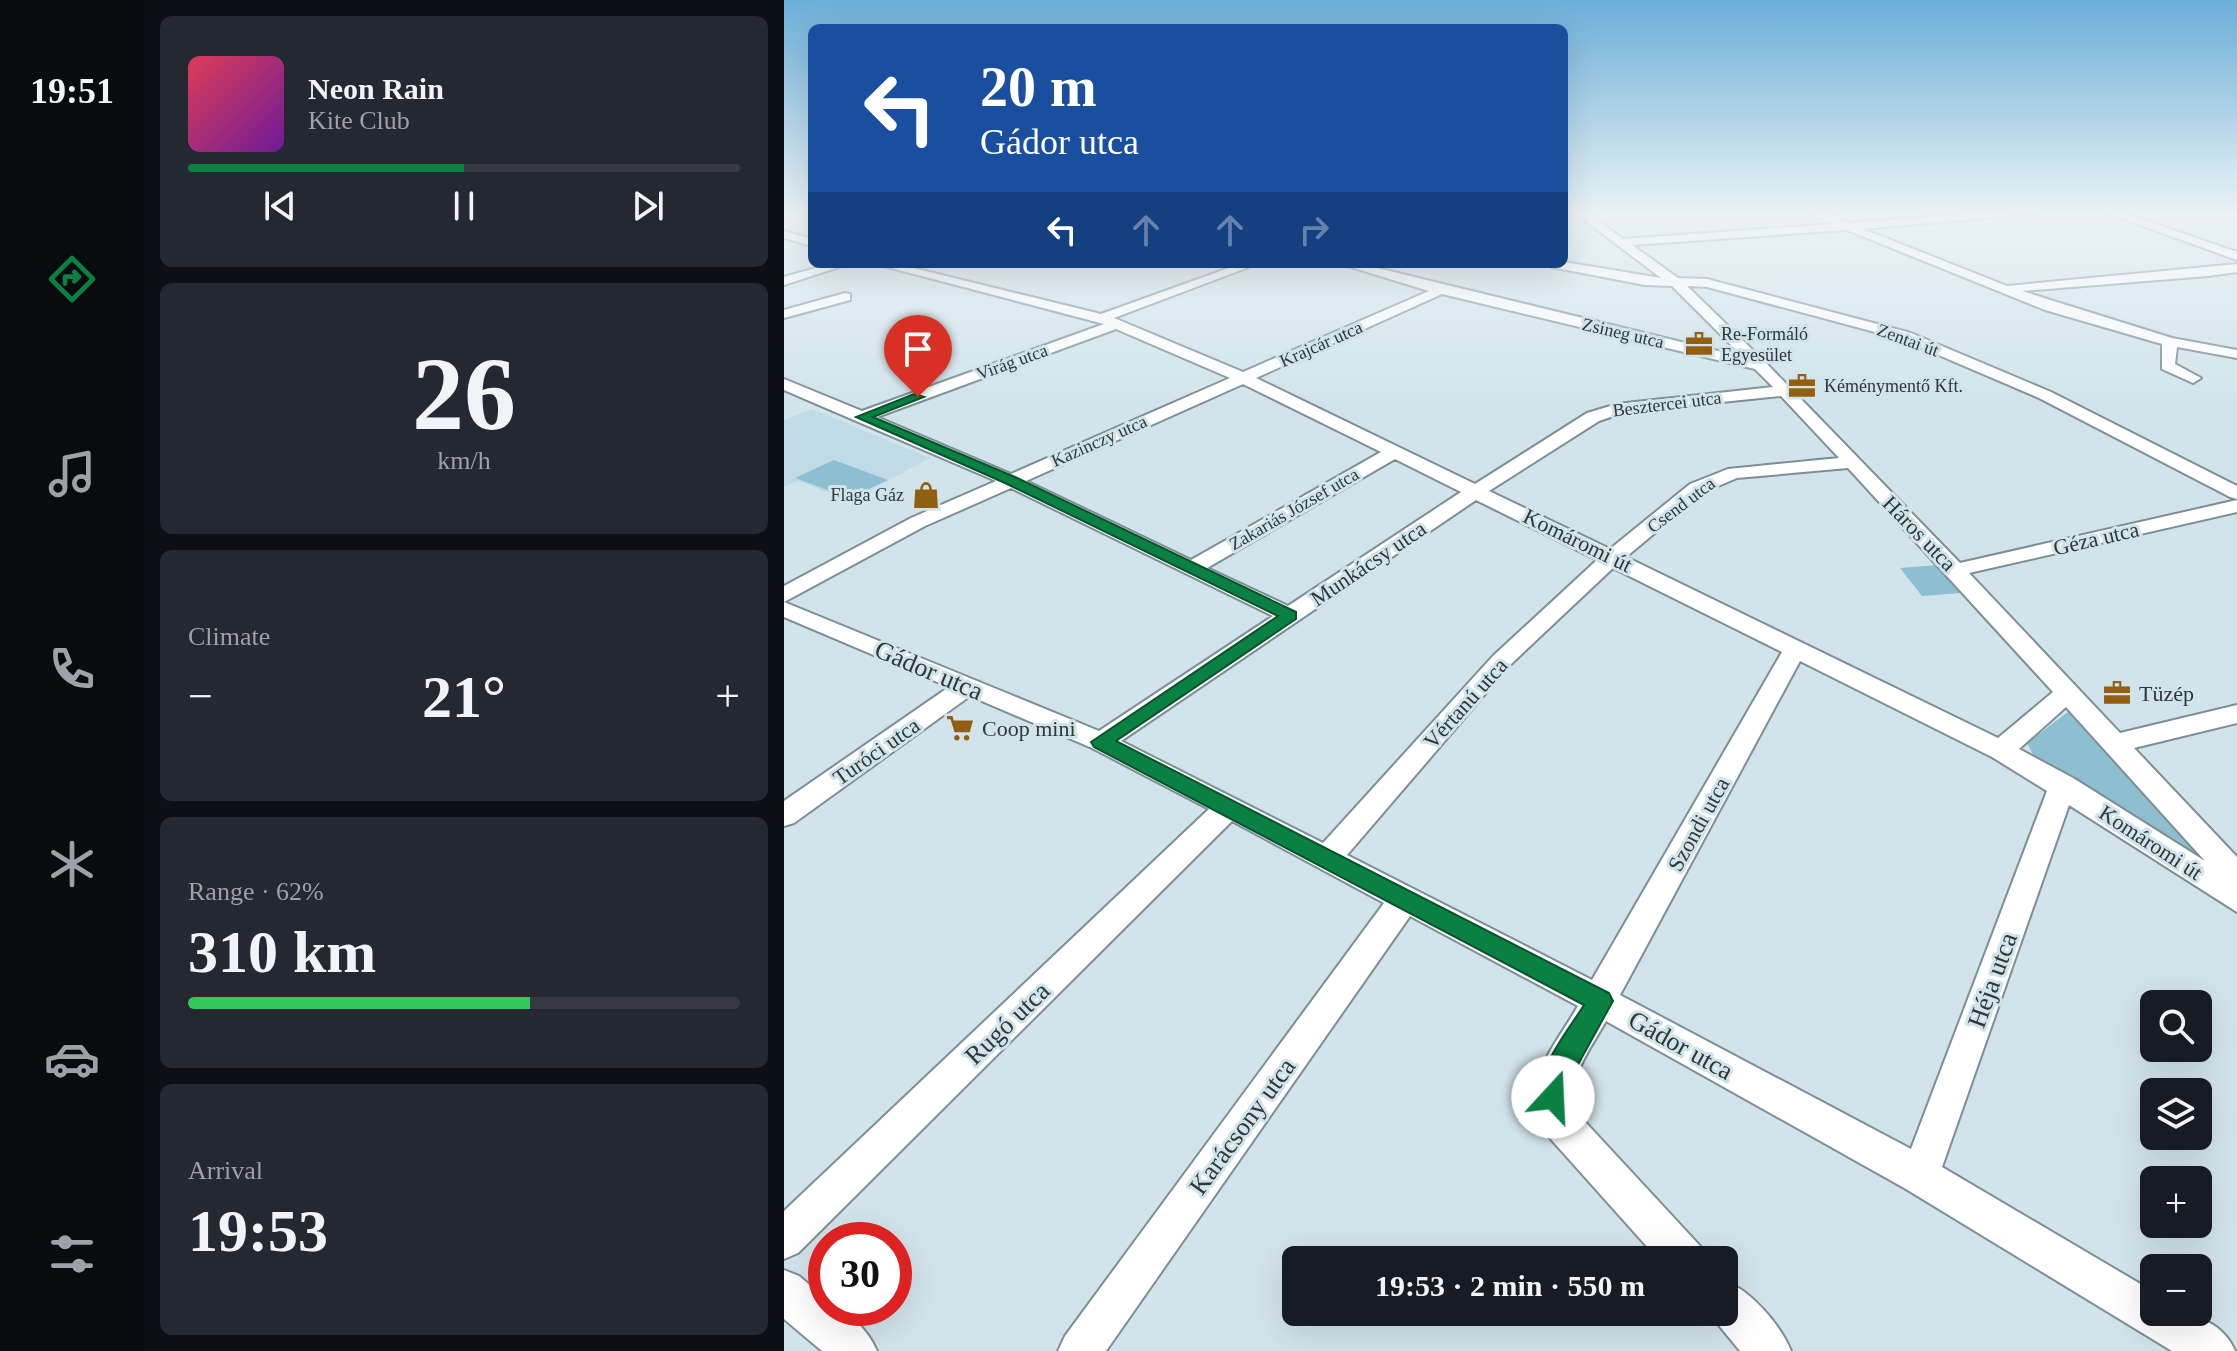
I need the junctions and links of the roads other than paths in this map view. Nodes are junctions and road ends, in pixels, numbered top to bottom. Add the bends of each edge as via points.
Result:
1 (923, 276) edge
2 (1221, 276) edge
3 (1391, 276) edge
4 (1615, 276) edge
5 (1666, 276) edge
6 (1970, 276) edge
7 (2186, 276) edge
8 (1675, 282) junction
9 (1441, 290) junction
10 (2005, 290) junction
11 (845, 297) dead end
12 (784, 314) edge
13 (1110, 321) junction
14 (2170, 342) junction
15 (2237, 354) edge
16 (1761, 366) junction
17 (1244, 378) junction
18 (2193, 378) dead end
19 (784, 384) edge
20 (1784, 391) junction
21 (862, 417) junction
22 (1396, 451) junction
23 (1852, 462) junction
24 (1010, 480) junction
25 (1476, 491) junction
26 (2237, 493) edge
27 (2237, 506) edge
28 (1613, 557) junction
29 (1193, 567) junction
30 (1955, 570) junction
31 (784, 595) edge
32 (784, 609) edge
33 (1290, 616) junction
34 (1796, 647) junction
35 (968, 686) junction
36 (2068, 692) junction
37 (2237, 714) edge
38 (1101, 742) junction
39 (2116, 743) junction
40 (2001, 750) junction
41 (2063, 785) junction
42 (1229, 807) junction
43 (784, 815) edge
44 (1326, 859) junction
45 (2237, 877) edge
46 (2237, 899) edge
47 (1404, 900) junction
48 (1600, 1001) junction
49 (1920, 1175) junction
50 (784, 1239) edge
51 (1673, 1246) edge
52 (784, 1291) edge
53 (1738, 1317) edge
54 (855, 1351) edge
55 (1080, 1351) edge
56 (1769, 1351) edge
57 (2213, 1351) edge

1 - 13 street, Komáromi út
2 - 13 street, Virág utca
3 - 9 street, Zsineg utca
4 - 8 street, Zentai út
5 - 8 street, Háros utca
6 - 10 street
7 - 10 street
8 - 16 street, Háros utca
8 - 26 street, Zentai út via 1707,283 1906,336 2045,395
9 - 16 street, Zsineg utca
9 - 17 street, Krajcár utca
10 - 14 street
11 - 12 street
13 - 17 street, Komáromi út
13 - 21 street, Virág utca
14 - 15 street
14 - 18 street via 2167,366
16 - 20 street, Háros utca
17 - 22 street, Komáromi út
17 - 24 street, Kazinczy utca
19 - 21 street
20 - 23 street, Háros utca
20 - 25 street, Besztercei utca via 1610,409
21 - 24 street
22 - 25 street, Komáromi út
22 - 29 street, Zakariás József utca
23 - 28 street, Csend utca via 1709,480
23 - 30 street, Háros utca
24 - 29 street
24 - 31 street, Kazinczy utca via 918,522
25 - 28 street, Komáromi út
25 - 33 street, Munkácsy utca
27 - 30 street, Géza utca
28 - 34 street, Komáromi út
28 - 44 street, Vértanú utca via 1501,661
29 - 33 street
30 - 36 street, Háros utca
32 - 35 street, Gádor utca
33 - 38 street, Munkácsy utca
34 - 40 street, Komáromi út
34 - 48 street, Szondi utca
35 - 38 street, Gádor utca
35 - 43 street, Turóci utca
36 - 39 street, Háros utca
36 - 40 street
37 - 39 street
38 - 42 street, Gádor utca
39 - 45 street, Háros utca
40 - 41 street, Komáromi út
41 - 46 street, Komáromi út
41 - 49 street, Héja utca
42 - 44 street, Gádor utca
42 - 50 street, Rugó utca
44 - 47 street, Gádor utca
47 - 48 street, Gádor utca
47 - 55 street, Karácsony utca
48 - 49 street, Gádor utca
48 - 51 street, Szondi utca via 1557,1076 1553,1097 1562,1124
49 - 57 street, Gádor utca
52 - 54 street
53 - 56 street

